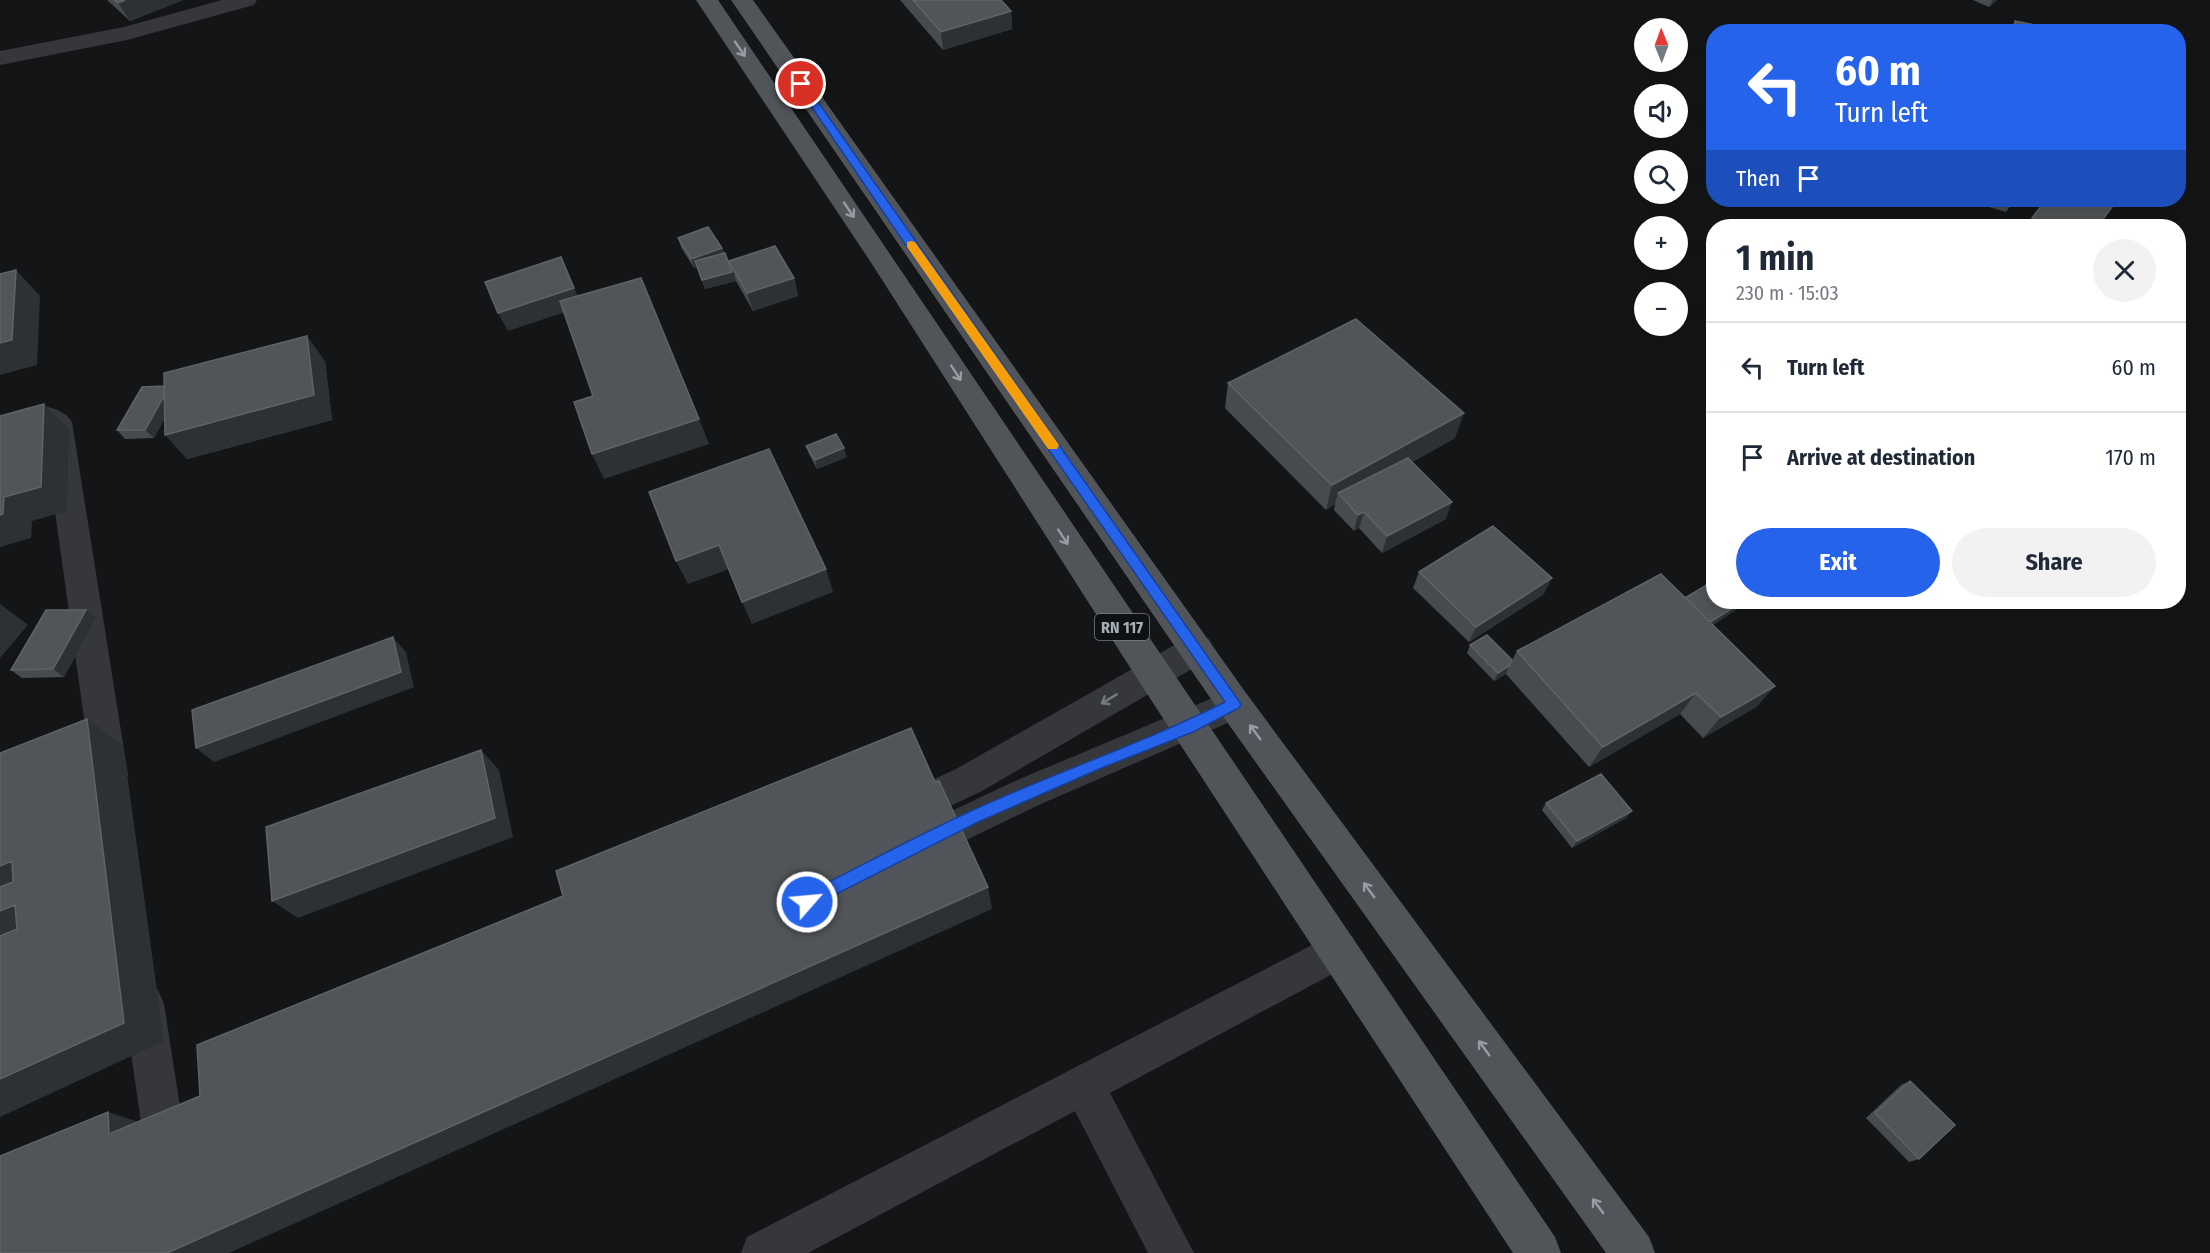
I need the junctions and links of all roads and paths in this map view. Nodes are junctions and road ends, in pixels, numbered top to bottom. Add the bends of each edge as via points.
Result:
1 (246, 0) edge
2 (707, 0) edge
3 (742, 0) edge
4 (0, 58) edge
5 (0, 427) edge
6 (1197, 649) junction
7 (1152, 673) junction
8 (1234, 704) junction
9 (1188, 728) junction
10 (115, 809) dead end
11 (873, 826) edge
12 (887, 861) edge
13 (1339, 950) junction
14 (140, 975) dead end
15 (1083, 1085) junction
16 (173, 1177) edge
17 (763, 1253) edge
18 (1172, 1253) edge
19 (1539, 1253) edge
20 (1633, 1253) edge

1 - 4 street via 127,33
2 -> 7 main road, RN 117
3 - 6 main road, RN 117
5 - 10 street via 32,417 57,422
6 - 7 street
6 - 8 main road, RN 117
7 - 9 main road, RN 117
7 -> 11 street via 969,780
8 - 9 street
20 -> 8 main road, RN 117
9 - 12 street via 973,818
9 - 13 main road, RN 117
13 - 15 street
13 - 19 main road, RN 117
14 - 16 street
15 - 17 street
15 - 18 street

